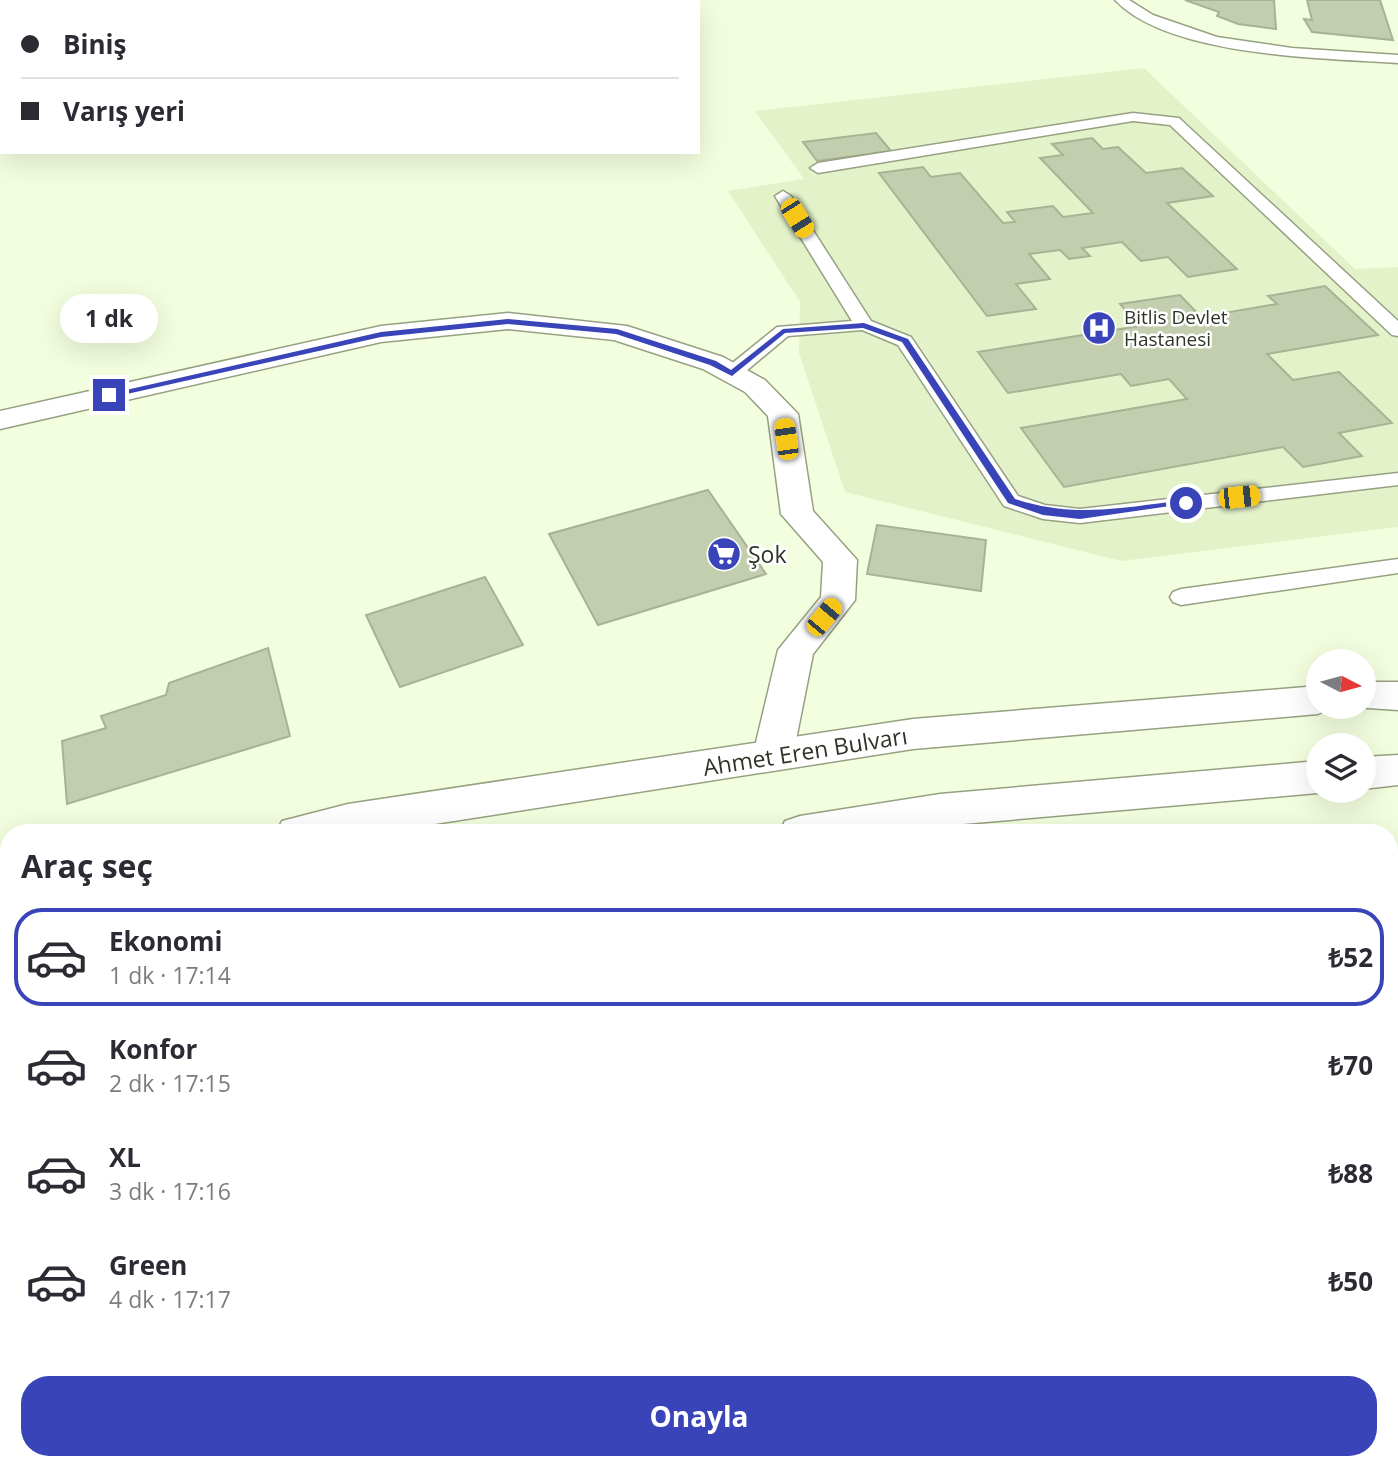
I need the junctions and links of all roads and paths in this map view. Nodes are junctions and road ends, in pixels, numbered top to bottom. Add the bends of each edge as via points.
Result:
1 (1121, 0) edge
2 (1398, 60) edge
3 (818, 168) dead end
4 (783, 196) dead end
5 (864, 325) junction
6 (1398, 331) edge
7 (732, 373) junction
8 (0, 420) edge
9 (1398, 479) edge
10 (1398, 566) edge
11 (1181, 597) dead end
12 (1376, 696) edge
13 (1398, 696) edge
14 (1306, 701) edge
15 (773, 755) junction
16 (1398, 770) edge
17 (1376, 772) edge
18 (1306, 778) edge
19 (335, 824) edge
20 (855, 824) edge

1 - 2 lane via 1156,20 1214,38
3 - 6 lane via 1133,117 1174,121
4 - 5 lane
5 - 7 lane via 783,331
5 - 9 lane via 905,341 1011,501 1026,508 1080,516
7 - 8 street via 617,332 508,321 381,334
7 - 15 street via 755,386 783,414 797,514 840,561 838,600 796,650
10 - 11 lane
12 - 13 street
14 - 15 street, Ahmet Eren Bulvarı via 914,734
15 - 19 street, Ahmet Eren Bulvarı
16 - 17 street
18 - 20 street via 940,810

